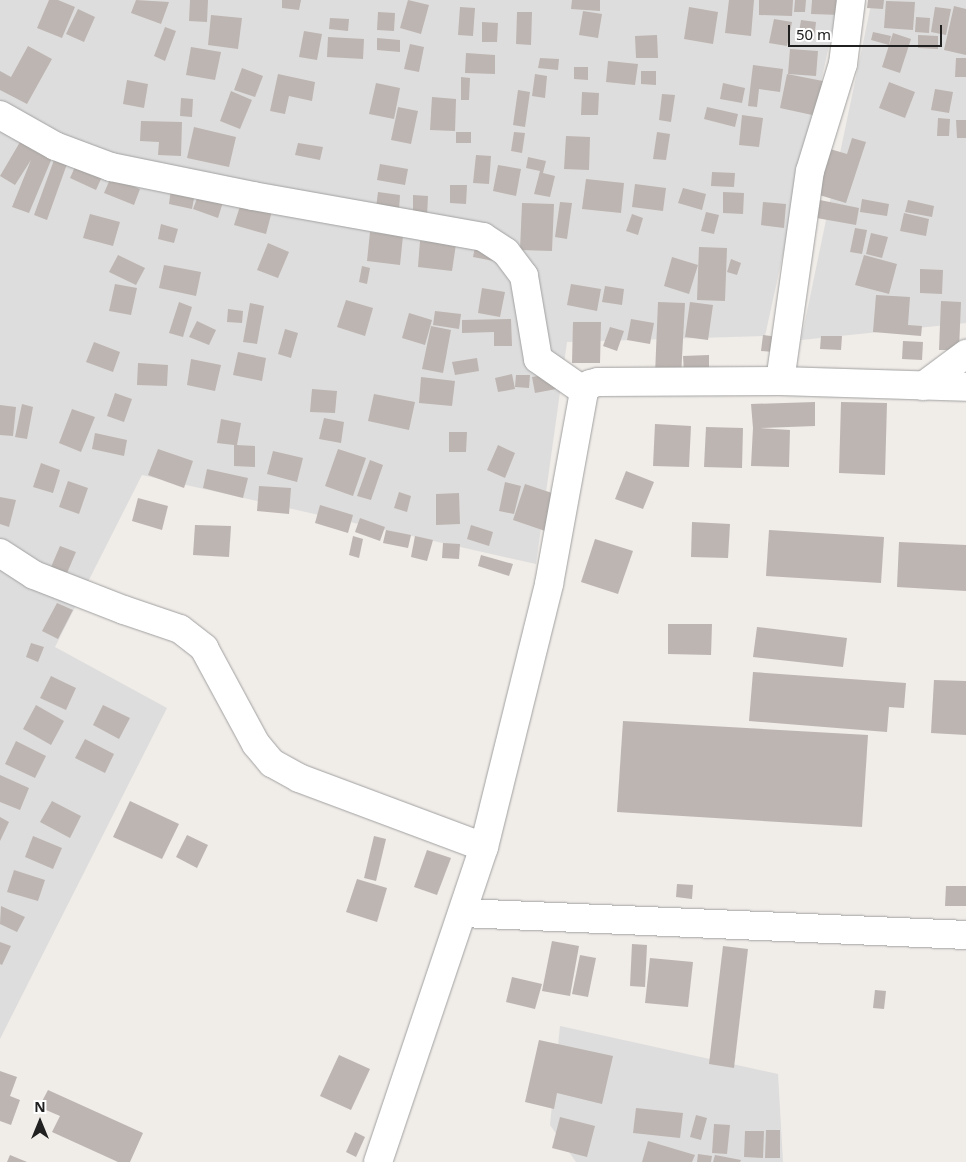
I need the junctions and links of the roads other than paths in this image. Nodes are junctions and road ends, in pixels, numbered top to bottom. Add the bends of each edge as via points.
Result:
1 (851, 0) edge
2 (0, 115) edge
3 (966, 354) edge
4 (780, 381) junction
5 (923, 386) junction
6 (966, 387) edge
7 (584, 391) junction
8 (0, 553) edge
9 (484, 847) junction
10 (463, 913) junction
11 (966, 935) edge
12 (378, 1162) edge

1 - 4 street via 842,64 810,171
2 - 7 street via 55,146 111,167 483,237 506,252 524,276 538,359
3 - 5 street
4 - 5 street
4 - 7 street via 598,382 590,384
5 - 6 street
7 - 9 street via 549,584
8 - 9 street via 34,575 180,628 204,648 256,744 272,763 300,778
9 - 10 street
10 - 11 street
10 - 12 street

